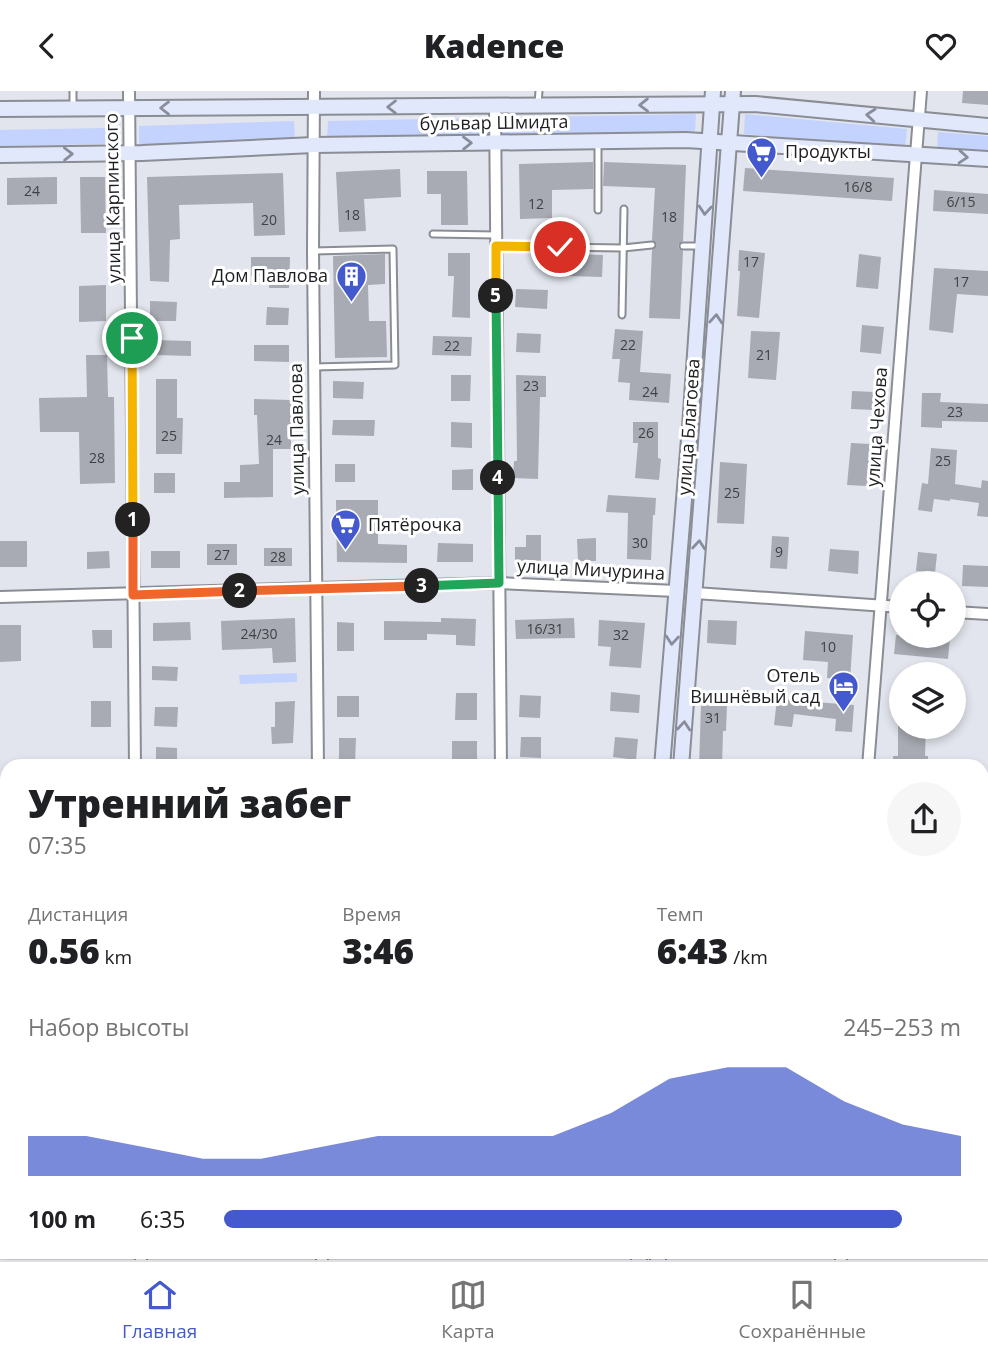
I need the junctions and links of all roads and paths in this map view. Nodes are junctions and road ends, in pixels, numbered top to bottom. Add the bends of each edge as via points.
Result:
1 (73, 91) edge
2 (129, 91) edge
3 (314, 91) edge
4 (539, 91) edge
5 (921, 91) edge
6 (713, 97) edge
7 (732, 98) edge
8 (495, 106) junction
9 (538, 106) junction
10 (314, 107) junction
11 (73, 109) junction
12 (130, 109) junction
13 (0, 110) edge
14 (919, 119) junction
15 (988, 126) edge
16 (598, 141) junction
17 (495, 142) junction
18 (710, 142) junction
19 (729, 143) junction
20 (314, 145) junction
21 (131, 153) junction
22 (916, 154) junction
23 (0, 155) edge
24 (988, 159) edge
25 (624, 209) dead end
26 (598, 210) dead end
27 (433, 234) dead end
28 (496, 241) junction
29 (652, 245) dead end
30 (683, 246) dead end
31 (702, 246) junction
32 (623, 248) junction
33 (313, 251) junction
34 (622, 315) dead end
35 (314, 367) junction
36 (678, 572) junction
37 (499, 583) junction
38 (316, 589) junction
39 (676, 591) junction
40 (695, 593) junction
41 (133, 595) junction
42 (0, 597) edge
43 (880, 606) junction
44 (889, 606) edge
45 (693, 613) junction
46 (966, 613) edge
47 (988, 614) edge
48 (135, 759) edge
49 (318, 759) edge
50 (501, 759) edge
51 (663, 759) edge
52 (682, 759) edge
53 (869, 759) edge

1 - 11 lane
2 - 12 street, улица Карпинского
3 - 10 street, улица Павлова
4 - 9 lane
5 - 14 street, улица Чехова
6 - 7 street, бульвар Шмидта
6 -> 9 street, бульвар Шмидта
6 - 18 street, улица Благоева
14 -> 7 street, бульвар Шмидта
7 - 19 street, улица Благоева
8 - 9 street, бульвар Шмидта
8 -> 10 street, бульвар Шмидта
8 - 17 street
10 -> 12 street, бульвар Шмидта
10 - 20 street, улица Павлова
11 - 12 street, бульвар Шмидта
11 - 13 street, бульвар Шмидта
12 - 21 street, улица Карпинского
14 - 15 street, бульвар Шмидта
14 - 22 street, улица Чехова
16 - 17 street, бульвар Шмидта
16 - 18 street, бульвар Шмидта
16 - 26 lane
20 -> 17 street, бульвар Шмидта
17 - 28 street
18 - 19 street, бульвар Шмидта
18 -> 31 street, улица Благоева
19 - 22 street, бульвар Шмидта
40 -> 19 street, улица Благоева
20 - 21 street, бульвар Шмидта
20 - 33 street, улица Павлова
23 -> 21 street, бульвар Шмидта
21 - 41 street, улица Карпинского
22 -> 24 street, бульвар Шмидта
22 - 43 street, улица Чехова
25 - 32 lane
27 - 28 lane
28 - 32 lane
28 - 37 street
29 - 32 lane
30 - 31 lane
31 - 36 street, улица Благоева
32 - 34 lane
33 - 35 street, улица Павлова
33 - 35 lane via 393,249 396,365
35 - 38 street, улица Павлова
36 - 39 street, улица Благоева
36 - 40 street via 687,589
37 - 38 street, улица Мичурина
37 - 39 street, улица Мичурина
37 - 50 street
38 - 41 street, улица Мичурина
38 - 49 street, улица Павлова
39 - 45 street via 688,598
39 -> 51 street, улица Благоева
40 - 43 street
40 - 45 street, улица Благоева
41 - 42 street, улица Мичурина
41 - 48 street, улица Карпинского
43 - 44 street
43 - 53 street, улица Чехова
52 -> 45 street, улица Благоева
46 - 47 street

